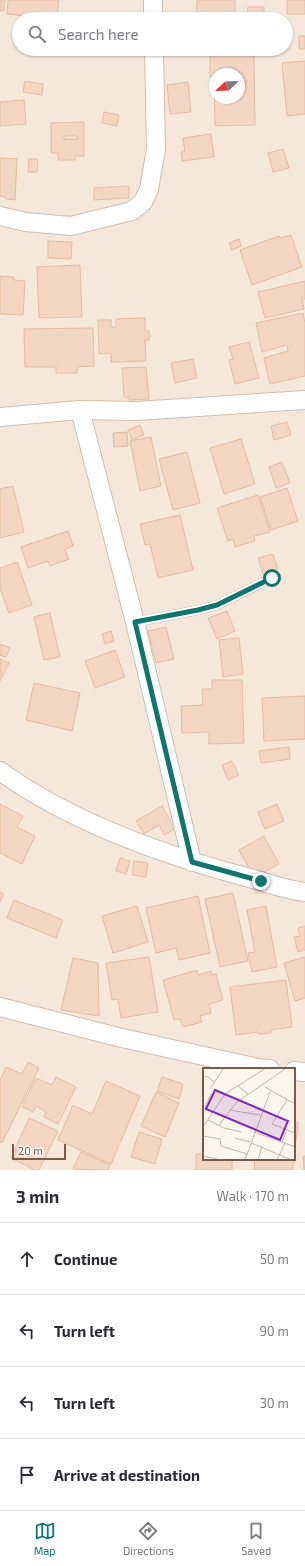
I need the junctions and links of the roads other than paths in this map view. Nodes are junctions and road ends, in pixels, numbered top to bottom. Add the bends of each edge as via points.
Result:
1 (153, 0) edge
2 (154, 12) edge
3 (154, 56) edge
4 (0, 216) edge
5 (305, 400) edge
6 (80, 410) junction
7 (0, 417) edge
8 (272, 578) dead end
9 (135, 622) junction
10 (0, 771) edge
11 (192, 862) junction
12 (305, 892) edge
13 (0, 1007) edge
14 (258, 1068) edge
15 (295, 1071) edge
16 (305, 1072) edge

1 - 2 street
3 - 4 street via 156,149 150,189 143,202 132,212 71,226 26,222
5 - 6 street via 136,411
6 - 7 street
6 - 9 street
8 - 9 lane via 217,605
9 - 11 street
10 - 11 street via 41,798 109,829
11 - 12 street
13 - 14 street via 122,1038
15 - 16 street

